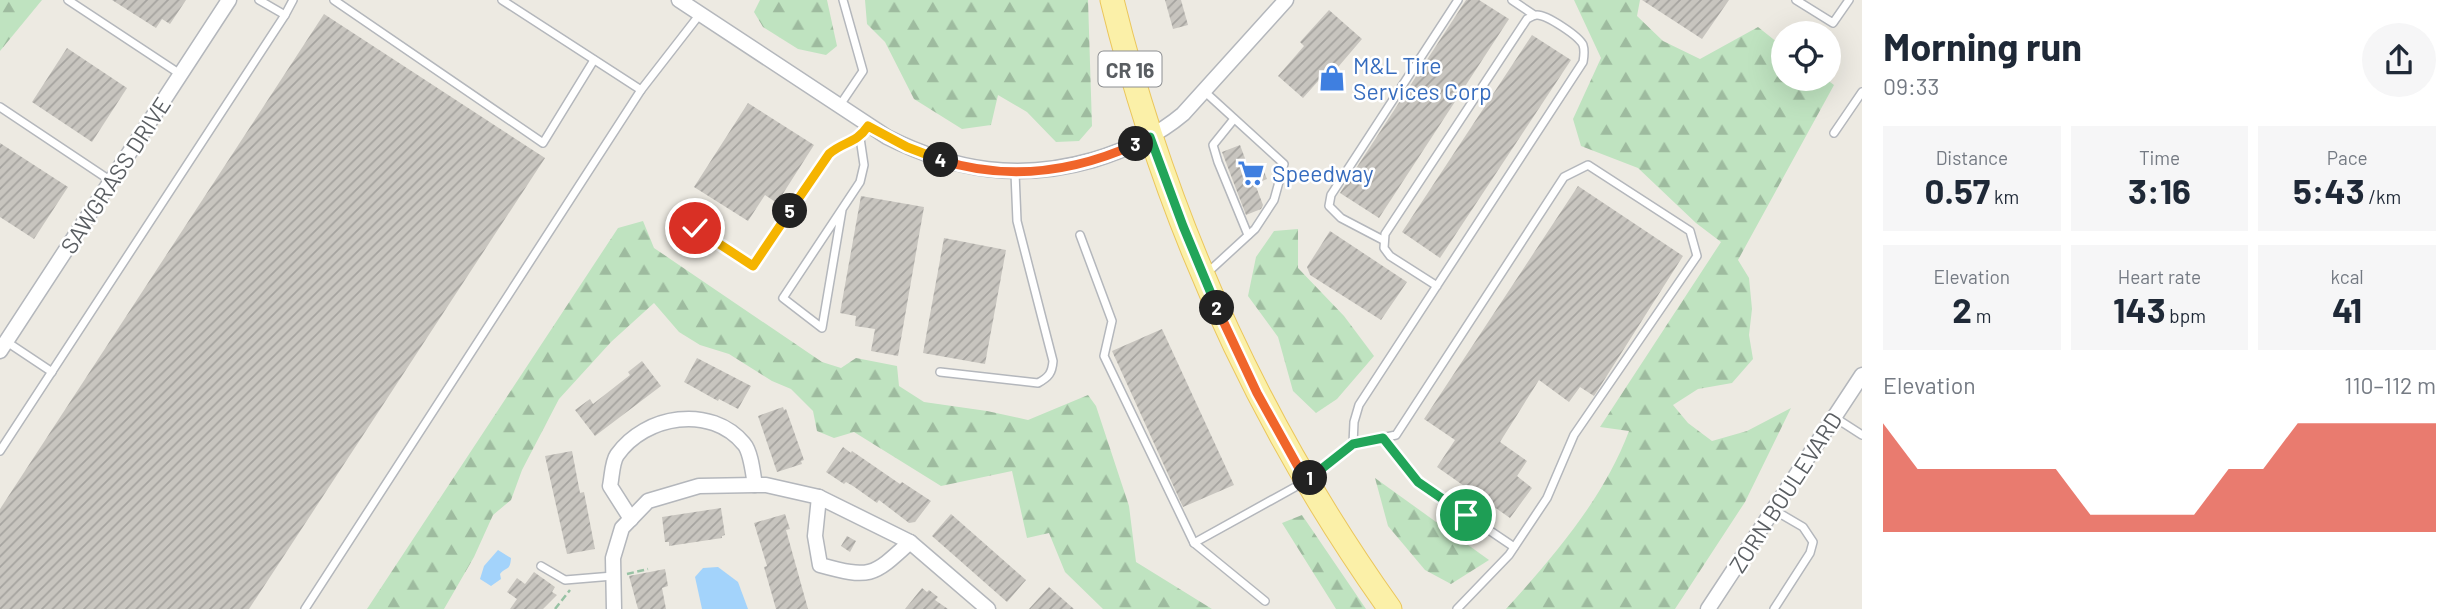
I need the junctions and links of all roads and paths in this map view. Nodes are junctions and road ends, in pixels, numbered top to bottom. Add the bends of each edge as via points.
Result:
1 (68, 0) edge
2 (229, 0) edge
3 (260, 0) edge
4 (292, 0) edge
5 (333, 0) edge
6 (502, 0) edge
7 (678, 0) edge
8 (843, 0) edge
9 (1112, 0) edge
10 (1286, 0) edge
11 (1458, 0) edge
12 (1512, 0) edge
13 (1796, 0) edge
14 (1849, 0) edge
15 (700, 14) junction
16 (285, 15) junction
17 (1534, 15) junction
18 (594, 60) junction
19 (181, 75) junction
20 (641, 90) junction
21 (1203, 91) junction
22 (1862, 92) edge
23 (0, 107) edge
24 (839, 107) junction
25 (1234, 119) junction
26 (864, 132) junction
27 (1834, 132) dead end
28 (1150, 137) junction
29 (1015, 173) junction
30 (111, 181) junction
31 (842, 210) junction
32 (695, 228) dead end
33 (1080, 235) dead end
34 (1248, 235) junction
35 (1383, 240) junction
36 (1203, 277) junction
37 (1437, 286) junction
38 (3, 346) edge
39 (52, 372) junction
40 (940, 372) dead end
41 (1862, 375) edge
42 (1834, 418) junction
43 (1862, 435) edge
44 (1383, 438) junction
45 (1353, 444) junction
46 (0, 452) edge
47 (1306, 481) junction
48 (755, 485) junction
49 (819, 497) junction
50 (1773, 509) junction
51 (631, 519) junction
52 (910, 542) junction
53 (1194, 543) junction
54 (1514, 547) junction
55 (541, 566) dead end
56 (648, 569) dead end
57 (612, 576) junction
58 (578, 579) junction
59 (629, 584) dead end
60 (1265, 601) dead end
61 (305, 609) edge
62 (555, 609) edge
63 (614, 609) edge
64 (988, 609) edge
65 (1390, 609) edge
66 (1457, 609) edge
67 (1708, 609) edge
68 (1774, 609) edge

1 - 19 lane
2 - 19 street, SAWGRASS DRIVE
3 - 16 lane
4 - 16 lane
5 - 18 lane via 543,144
6 - 18 lane
7 - 15 street
8 - 24 lane via 863,71
9 - 28 main road, CR 16
10 - 21 street
11 - 35 lane via 1331,195 1329,206 1341,218
12 - 17 lane
13 - 14 lane via 1833,23
15 - 20 lane
15 - 24 street
16 - 39 lane
17 - 35 lane via 1527,19
17 - 37 lane via 1544,16 1577,37 1583,45 1583,62
18 - 20 lane
19 - 30 street, SAWGRASS DRIVE
20 - 61 lane
21 - 25 lane
21 - 28 street via 1177,119
22 - 27 lane
23 - 30 lane
24 - 26 street
25 - 34 lane via 1213,145
25 - 34 lane via 1284,164 1274,201
26 - 29 street via 947,162
26 - 31 lane via 863,174
26 - 32 lane via 829,154 753,266
28 - 29 street via 1081,163
28 - 36 main road, CR 16
29 - 40 lane via 1017,220 1054,361 1052,371 1038,383
30 - 38 street, SAWGRASS DRIVE
31 - 31 lane via 783,298 822,328 826,302
33 - 53 lane via 1112,321 1104,356
34 - 36 lane
35 - 37 lane via 1390,256
36 - 47 main road, CR 16 via 1257,393
37 - 45 lane via 1359,405
38 - 39 lane
39 - 46 lane
41 - 42 street, ZORN BOULEVARD
42 - 43 lane
42 - 50 street, ZORN BOULEVARD
44 - 45 lane
44 - 54 lane via 1418,482
44 - 54 lane via 1396,435 1564,177 1588,165 1690,231 1697,256 1574,435 1547,498
45 - 47 lane
47 - 53 lane
47 - 65 main road, CR 16
48 - 49 street
48 - 51 street via 699,486 648,501
48 - 51 street via 746,445 716,421 670,419 641,430 615,456 610,486
49 - 52 street
49 - 52 street via 815,536 820,565 850,573 878,571
50 - 67 street, ZORN BOULEVARD
50 - 68 lane via 1803,527 1813,542
51 - 57 street via 622,528
52 - 64 street
53 - 60 lane
54 - 66 lane
55 - 58 lane via 565,580
56 - 59 path via 627,574
57 - 58 lane
57 - 63 street
58 - 62 path

